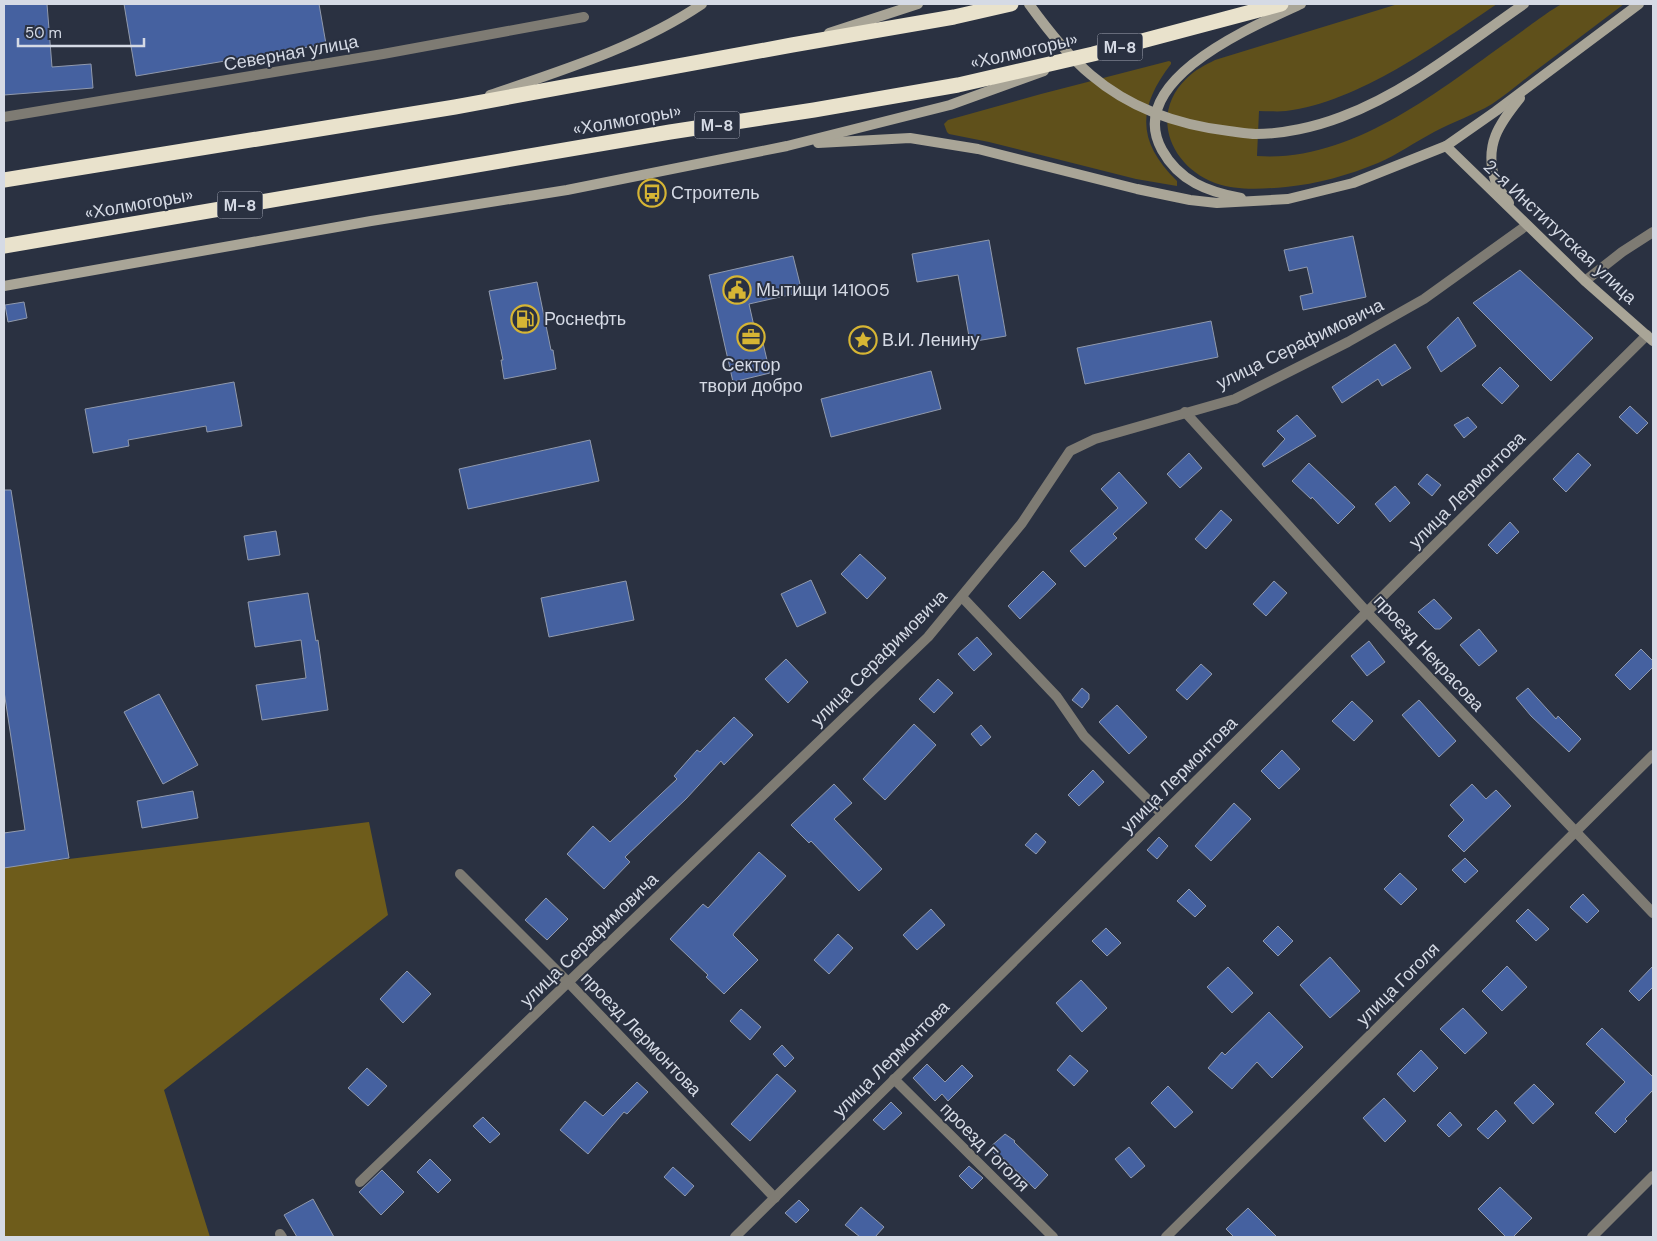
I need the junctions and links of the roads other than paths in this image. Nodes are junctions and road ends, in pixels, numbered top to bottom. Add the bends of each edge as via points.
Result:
1 (702, 4) edge
2 (918, 4) edge
3 (1011, 4) edge
4 (1029, 4) edge
5 (1281, 4) edge
6 (1301, 4) edge
7 (1524, 4) edge
8 (1639, 4) edge
9 (584, 17) dead end
10 (792, 45) junction
11 (1093, 54) junction
12 (1530, 85) junction
13 (455, 107) junction
14 (4, 117) edge
15 (787, 146) junction
16 (1446, 146) junction
17 (4, 180) edge
18 (1261, 202) junction
19 (1518, 216) junction
20 (1527, 225) junction
21 (1653, 232) edge
22 (4, 246) edge
23 (1585, 282) junction
24 (4, 286) edge
25 (1650, 338) edge
26 (1185, 412) junction
27 (962, 597) junction
28 (1367, 612) junction
29 (1653, 755) edge
30 (1162, 814) junction
31 (1575, 832) junction
32 (460, 874) dead end
33 (1653, 913) edge
34 (568, 982) junction
35 (894, 1079) junction
36 (1653, 1176) edge
37 (360, 1182) dead end
38 (774, 1198) junction
39 (735, 1237) edge
40 (1053, 1237) edge
41 (1166, 1237) edge
42 (1592, 1237) edge

1 - 13 street via 599,57
2 - 10 street
3 - 10 highway
4 - 7 street via 1067,52 1118,95 1173,121 1256,134 1292,130 1340,117 1382,98
5 - 11 highway, «Холмогоры» / М-8
6 - 18 street via 1248,29 1195,61 1165,93 1156,108 1156,130 1168,160 1201,188
8 - 12 street
9 - 14 street, Северная улица
10 - 13 highway
11 - 15 street via 950,105
11 - 22 highway, «Холмогоры» / М-8 via 938,88 814,110
12 - 16 street
12 - 19 street via 1497,129 1490,153 1495,181
13 - 17 highway
15 - 18 street via 910,138 978,149 1190,200
15 - 24 street via 566,190
16 - 18 street via 1353,184
16 - 19 street, 2-я Институтская улица
19 - 20 street, 2-я Институтская улица
20 - 23 street, 2-я Институтская улица
20 - 26 street, улица Серафимовича via 1424,299 1348,342 1235,399
21 - 23 street
23 - 25 street, 2-я Институтская улица
25 - 28 street, улица Лермонтова
26 - 27 street, улица Серафимовича via 1095,439 1070,451 1022,523
26 - 28 street, проезд Некрасова
27 - 30 street via 1057,697 1084,736
27 - 34 street, улица Серафимовича via 928,637
28 - 30 street, улица Лермонтова
28 - 31 street, проезд Некрасова
29 - 31 street, улица Гоголя
30 - 35 street, улица Лермонтова
31 - 33 street, проезд Некрасова
31 - 41 street, улица Гоголя
32 - 34 street, проезд Лермонтова
34 - 37 street, улица Серафимовича
34 - 38 street, проезд Лермонтова
35 - 38 street, улица Лермонтова
35 - 40 street, проезд Гоголя
36 - 42 street
38 - 39 street, улица Лермонтова

